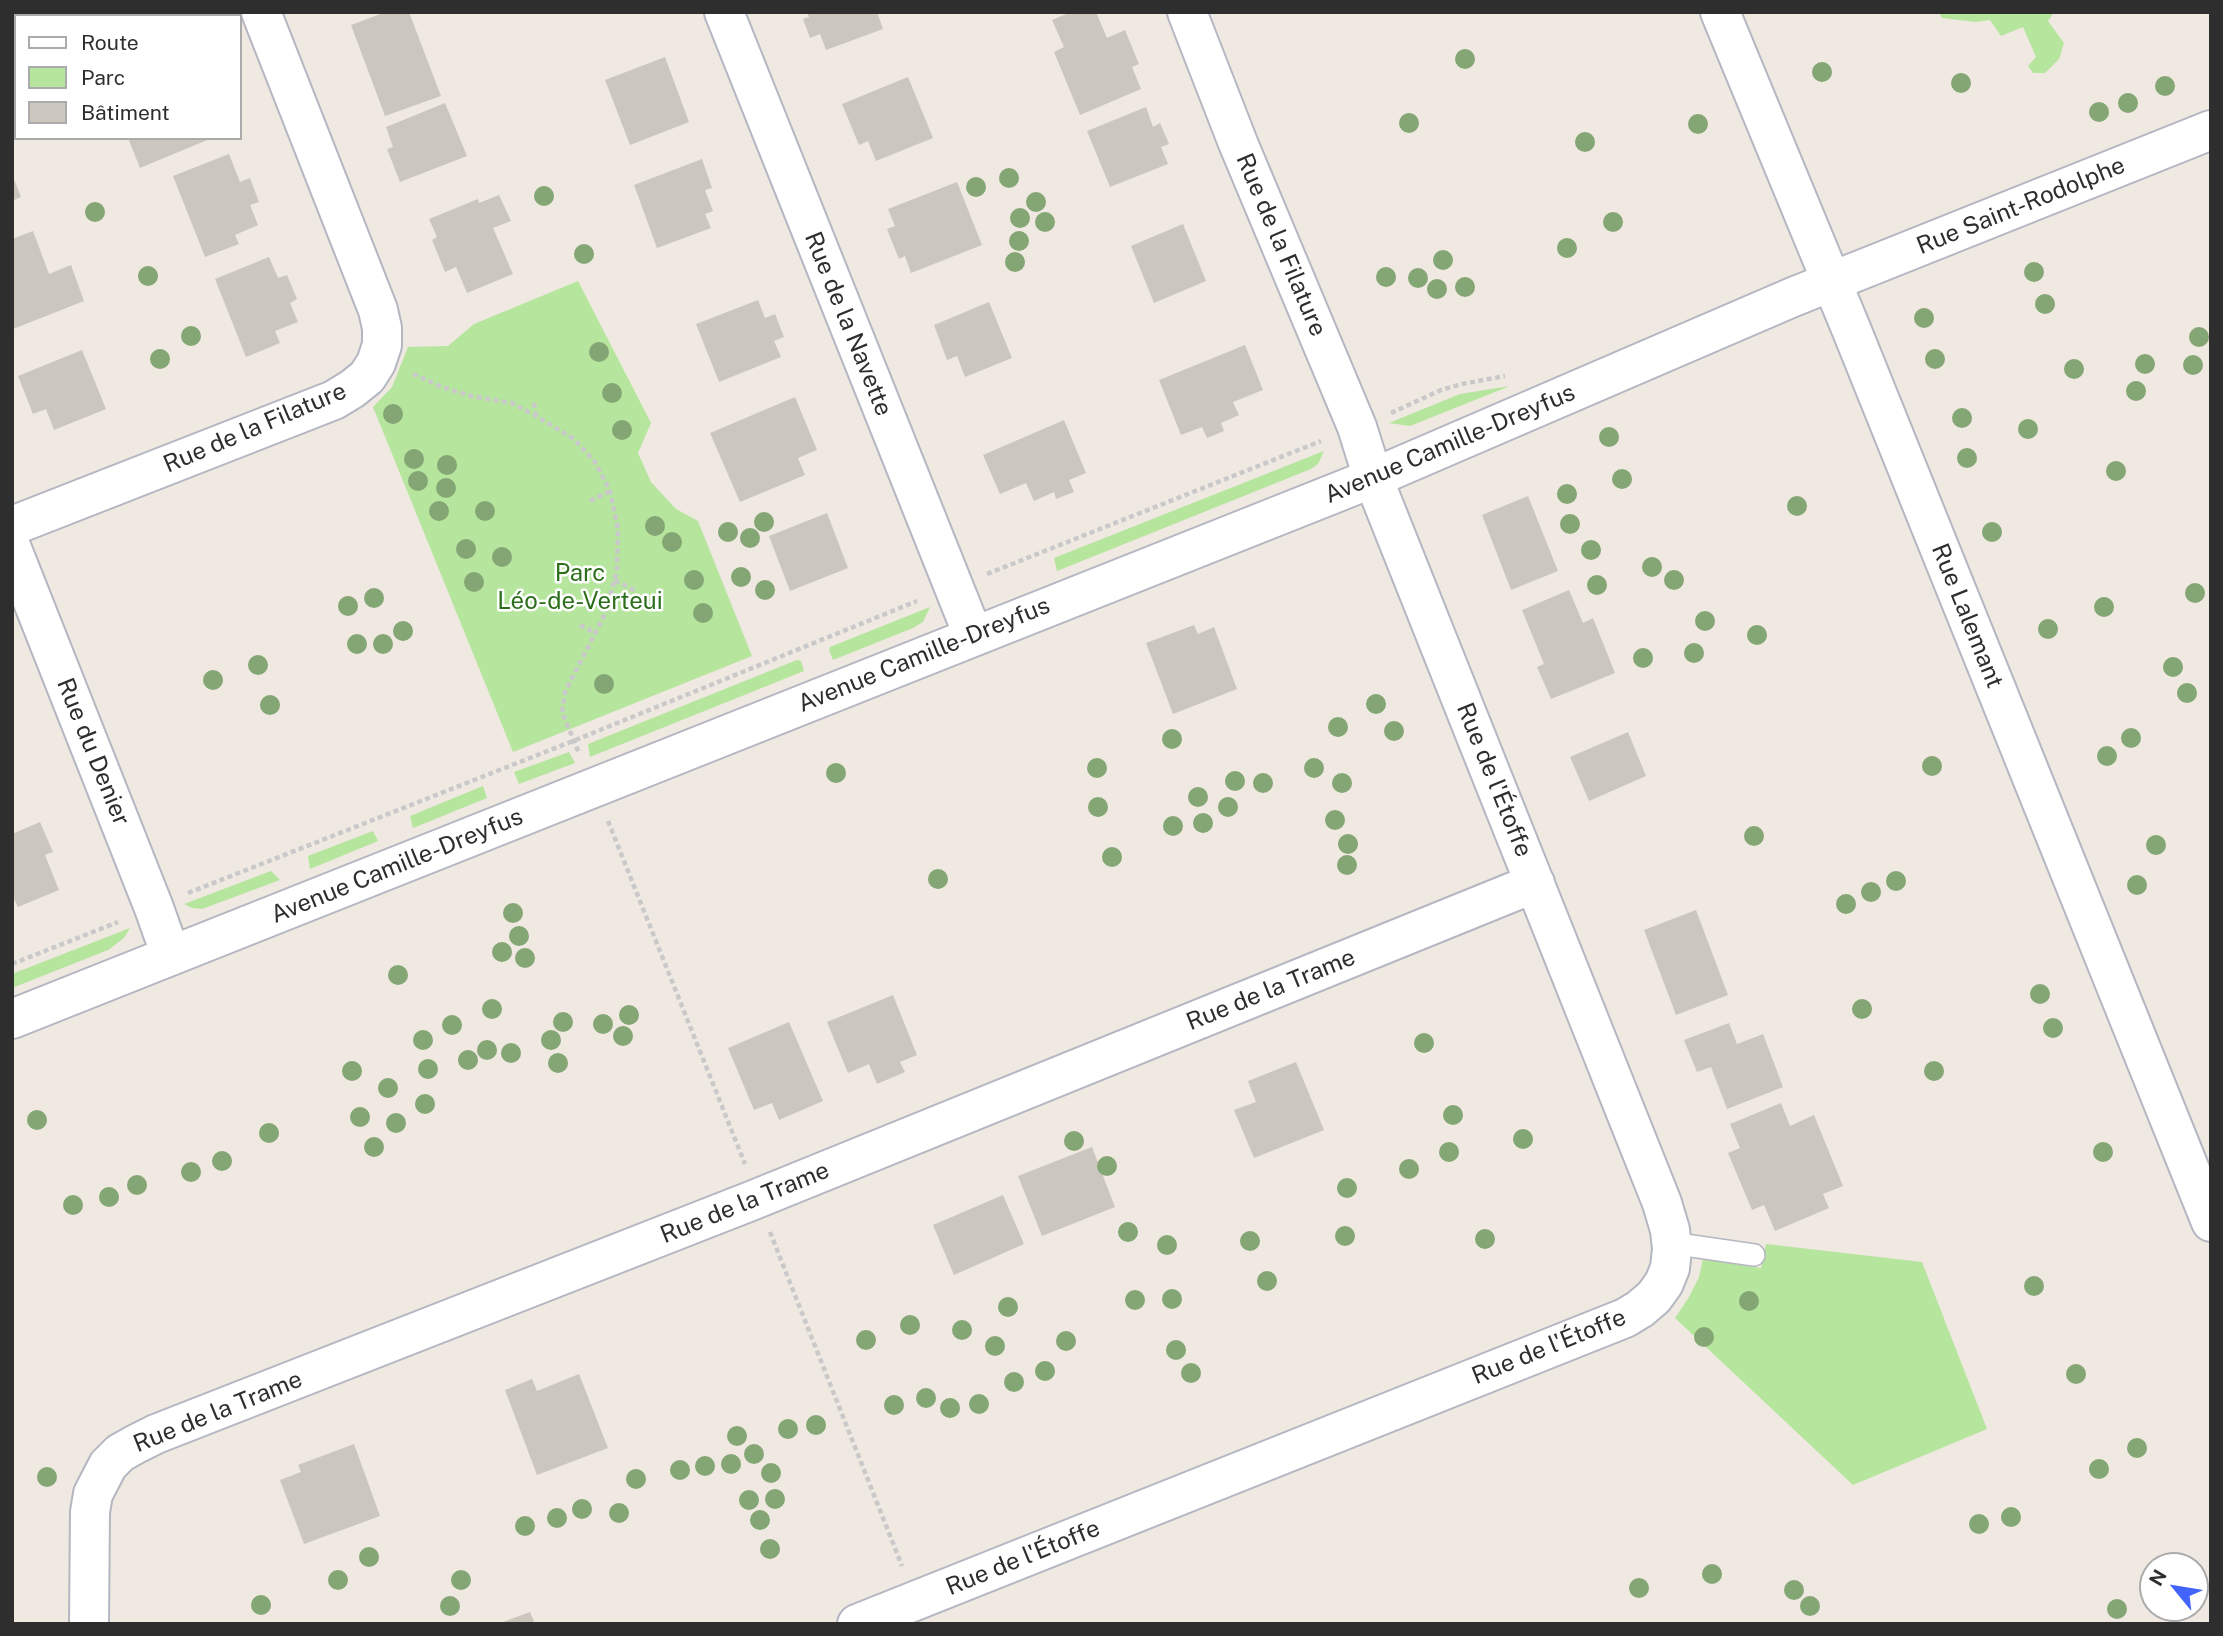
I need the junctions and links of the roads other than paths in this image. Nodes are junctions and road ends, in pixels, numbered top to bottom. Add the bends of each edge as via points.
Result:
1 (261, 12) edge
2 (724, 12) edge
3 (1187, 12) edge
4 (1720, 12) edge
5 (2211, 130) edge
6 (1831, 282) junction
7 (1373, 478) junction
8 (12, 526) edge
9 (12, 549) edge
10 (973, 635) junction
11 (1535, 883) junction
12 (171, 956) junction
13 (12, 1019) edge
14 (2211, 1222) edge
15 (1671, 1243) junction
16 (1754, 1255) dead end
17 (89, 1624) edge
18 (857, 1624) edge

1 - 8 street, Rue de la Filature via 377,310 382,345 376,363 367,377 334,400
2 - 10 street, Rue de la Navette
3 - 7 street, Rue de la Filature via 1357,427
4 - 6 street, Rue Lalemant
5 - 6 street, Rue Saint-Rodolphe
6 - 7 street, Avenue Camille-Dreyfus
6 - 14 street, Rue Lalemant
7 - 10 street, Avenue Camille-Dreyfus
7 - 11 street, Rue de l'Étoffe
9 - 12 street, Rue du Denier
10 - 12 street, Avenue Camille-Dreyfus
11 - 15 street, Rue de l'Étoffe via 1662,1203
11 - 17 street, Rue de la Trame via 136,1444 108,1465 93,1494
12 - 13 street, Avenue Camille-Dreyfus
15 - 16 lane
15 - 18 street, Rue de l'Étoffe via 1664,1283 1654,1297 1625,1318

